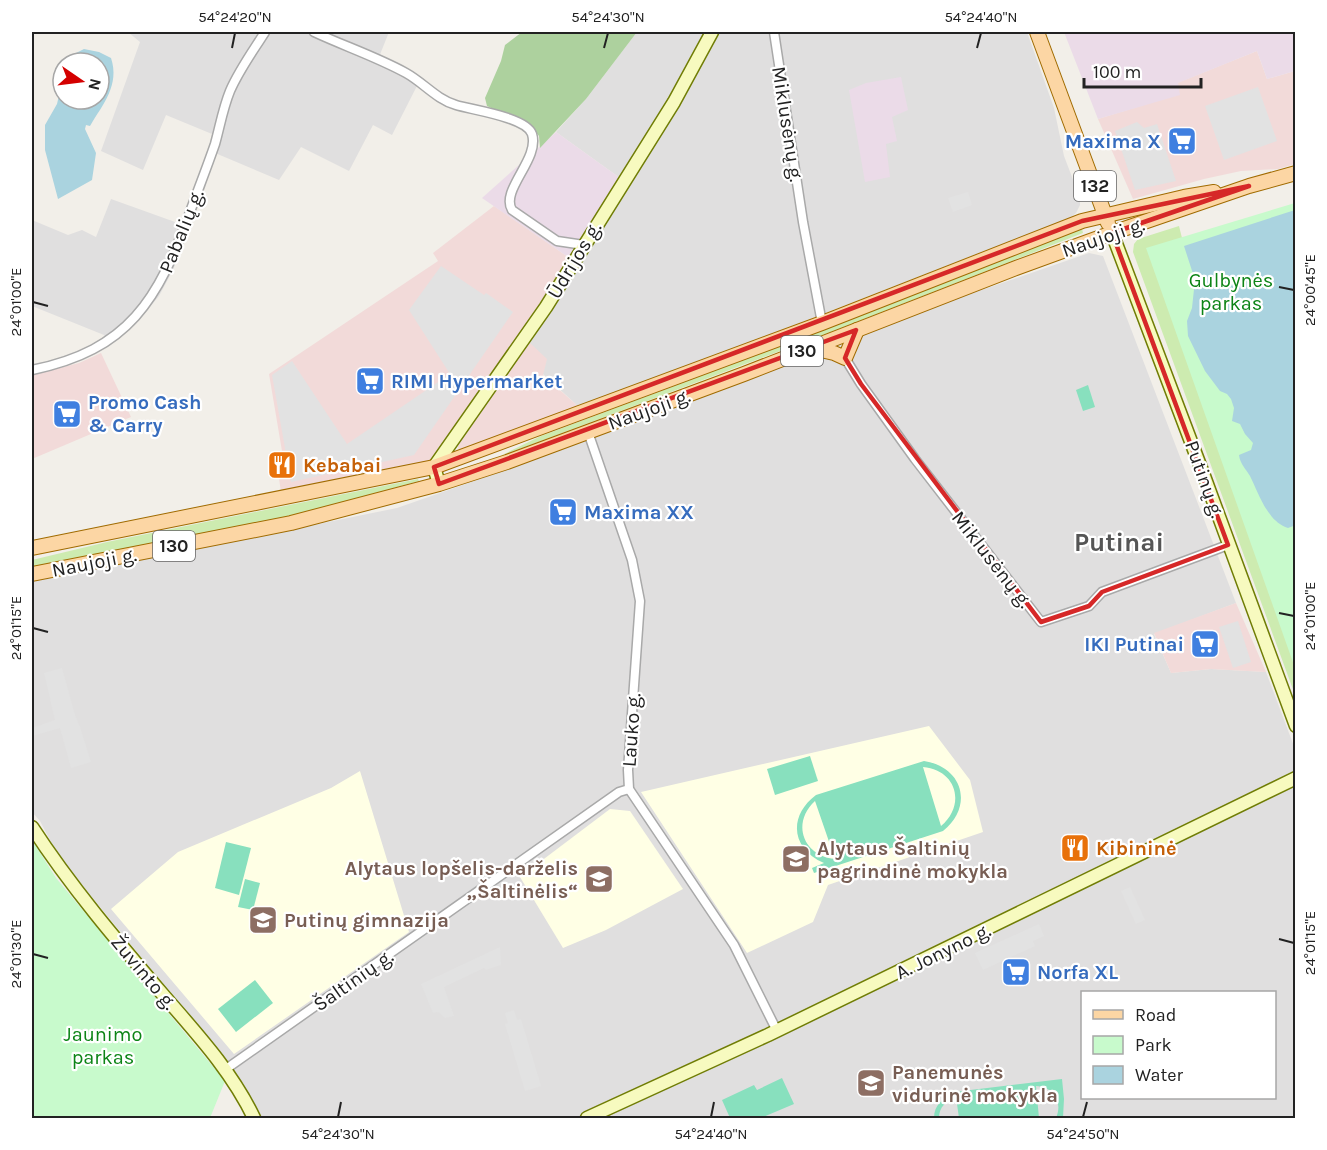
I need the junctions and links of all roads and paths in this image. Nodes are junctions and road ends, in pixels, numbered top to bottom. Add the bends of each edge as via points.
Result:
1 (265, 32) edge
2 (314, 32) edge
3 (712, 32) edge
4 (774, 32) edge
5 (1037, 32) edge
6 (1296, 173) edge
7 (1249, 186) junction
8 (1106, 215) junction
9 (1112, 233) junction
10 (584, 245) junction
11 (822, 322) junction
12 (857, 330) junction
13 (812, 348) junction
14 (845, 358) junction
15 (32, 370) edge
16 (588, 432) junction
17 (434, 467) junction
18 (439, 484) junction
19 (1228, 544) junction
20 (32, 548) edge
21 (32, 574) edge
22 (1296, 726) edge
23 (1296, 778) edge
24 (629, 789) junction
25 (32, 827) edge
26 (777, 1031) junction
27 (226, 1069) junction
28 (254, 1119) edge
29 (587, 1119) edge

1 - 15 street, Pabalių g. via 231,90 173,258 149,301 131,322 95,349 60,364
2 - 10 street via 404,72 448,102 528,128 532,134 530,152 508,198 509,205 550,238
3 - 10 street, Ūdrijos g. via 674,102
4 - 11 street, Miklusėnų g.
5 - 8 main road, 132
6 - 7 main road, Naujoji g. / 130
7 - 8 main road, Naujoji g.
7 - 9 main road, Naujoji g. / 130
8 - 9 main road, 132
8 - 11 main road, Naujoji g. / 130
9 - 12 main road, Naujoji g. / 130
9 - 19 street, Putinų g.
10 - 17 street, Ūdrijos g. via 536,322
11 - 17 main road, Naujoji g. / 130
12 - 13 main road, Naujoji g. / 130
12 - 14 main road
13 - 14 main road
13 - 16 main road, Naujoji g. / 130
14 - 19 street, Miklusėnų g. via 915,459 1041,622 1089,606 1102,592
16 - 18 main road, Naujoji g. / 130
16 - 24 street, Lauko g. via 632,560 640,601
17 - 18 street
17 - 20 main road, Naujoji g. / 130
18 - 21 main road, Naujoji g. / 130 via 291,524
19 - 22 street, Putinų g.
23 - 26 street, A. Jonyno g.
24 - 26 street, Lauko g. via 735,945
24 - 27 street, Šaltinių g. via 619,792
25 - 27 street, Žuvinto g. via 99,918
26 - 29 street, A. Jonyno g.
27 - 28 street, Žuvinto g.

